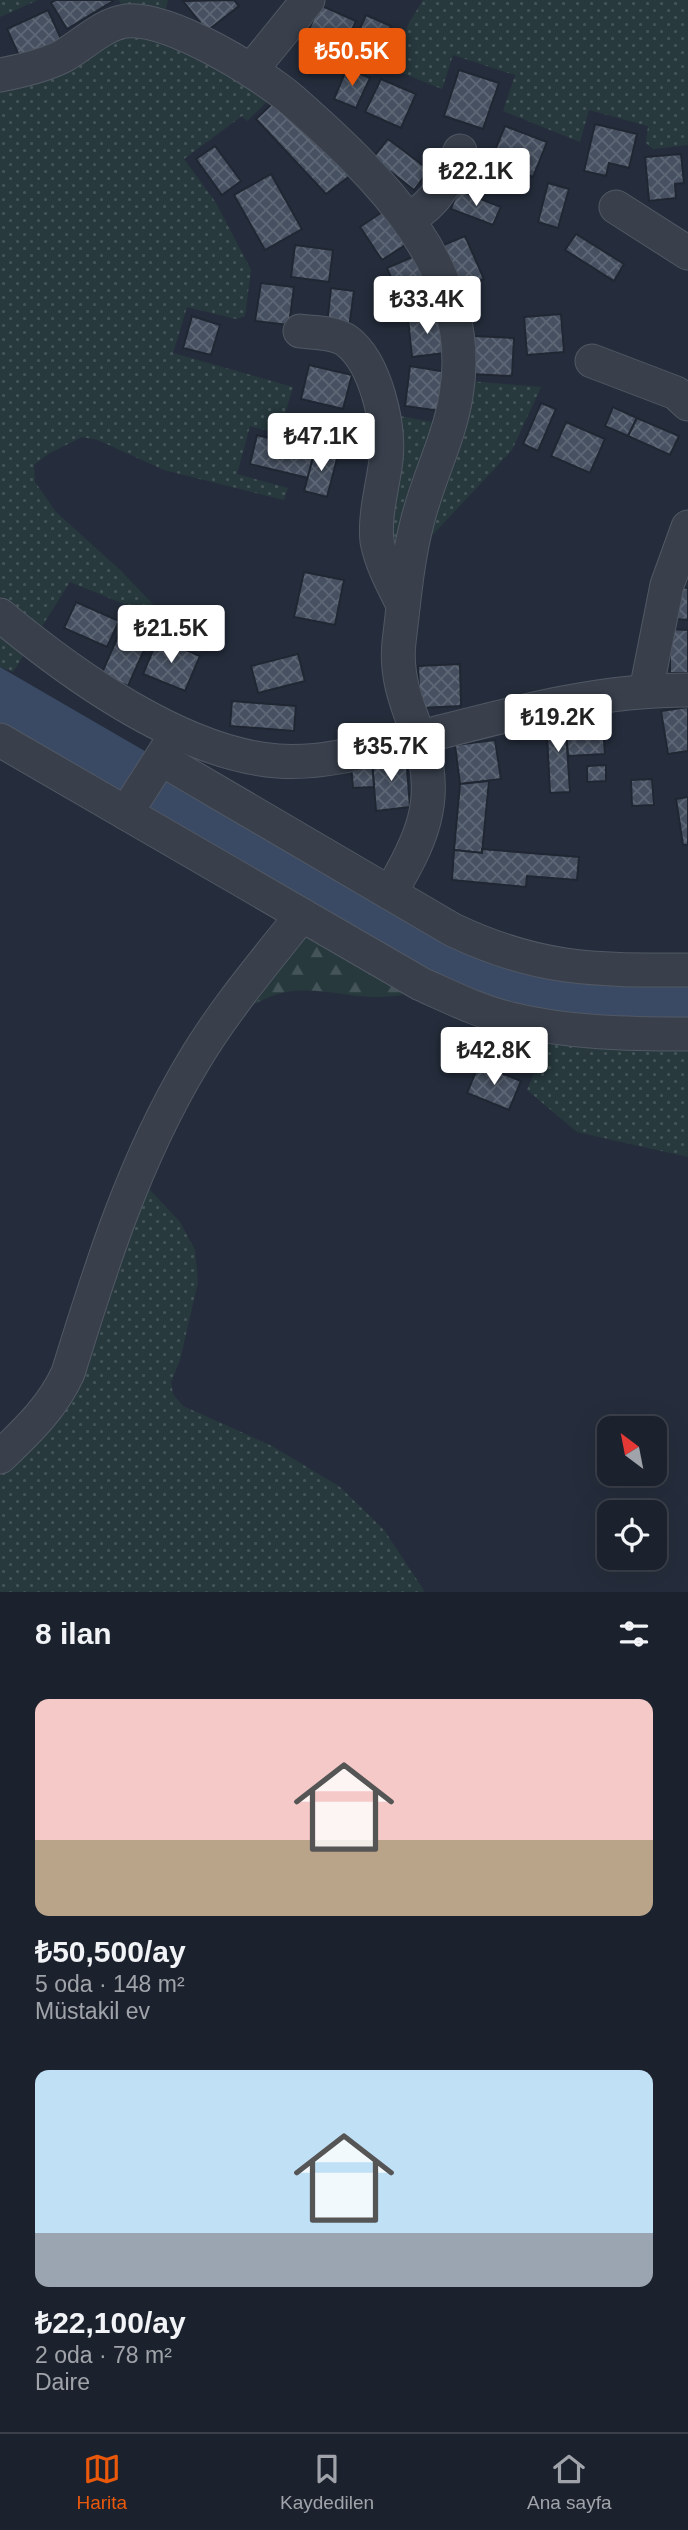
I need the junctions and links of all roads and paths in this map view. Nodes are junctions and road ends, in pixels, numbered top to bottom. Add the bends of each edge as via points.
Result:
1 (308, 0) edge
2 (252, 69) junction
3 (0, 75) edge
4 (460, 151) dead end
5 (616, 207) dead end
6 (408, 219) junction
7 (688, 253) edge
8 (300, 331) dead end
9 (592, 361) dead end
10 (688, 404) edge
11 (688, 527) edge
12 (403, 605) junction
13 (0, 615) edge
14 (688, 690) edge
15 (646, 691) junction
16 (178, 730) junction
17 (419, 737) junction
18 (0, 740) edge
19 (157, 765) junction
20 (130, 806) junction
21 (390, 893) junction
22 (302, 915) junction
23 (688, 970) edge
24 (688, 1034) edge
25 (0, 1457) edge

1 - 2 street
2 - 3 street via 154,24 124,21 61,57
2 - 6 street via 365,166
4 - 6 street via 438,197
5 - 7 street
6 - 12 street via 428,252 453,313 459,370 449,425 417,522
8 - 12 street via 332,334 347,341 376,391 387,435 377,539
9 - 10 street via 676,393
11 - 15 street via 667,585
12 - 17 street via 398,672 402,696
13 - 16 street via 99,689
14 - 15 street
15 - 17 street via 572,699
16 - 17 street via 233,752 279,761 327,758
16 - 19 street
17 - 21 street via 428,774 424,827
18 - 20 street
19 - 20 street
19 - 21 street
20 - 22 street
21 - 23 street via 453,930 530,961 570,968
22 - 24 street via 421,984 510,1019 599,1033
22 - 25 street via 192,1064 122,1207 59,1393

